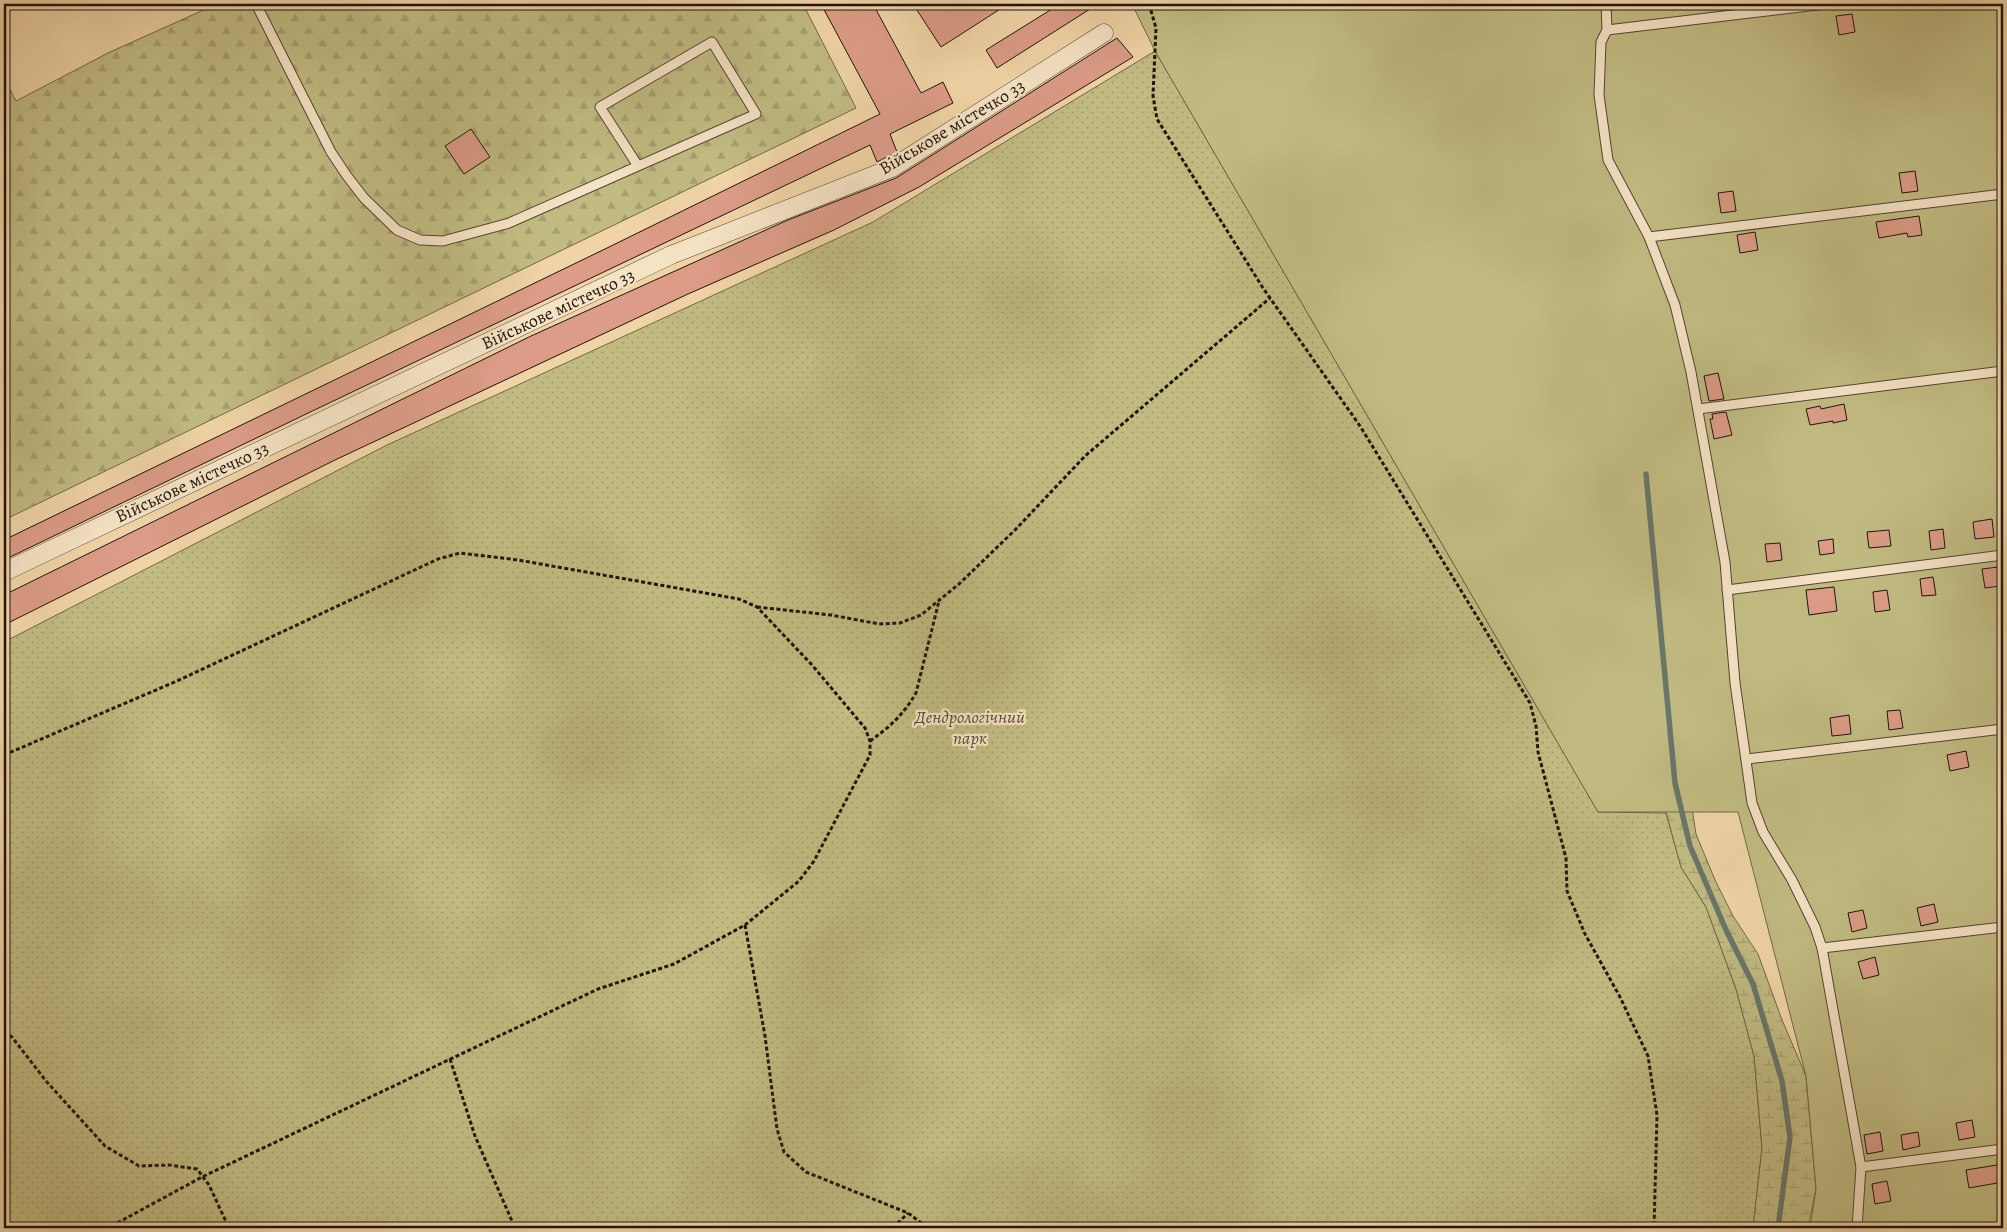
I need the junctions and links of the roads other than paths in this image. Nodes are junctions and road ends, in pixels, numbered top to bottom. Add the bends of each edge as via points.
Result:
1 (256, 4) edge
2 (1606, 4) edge
3 (1825, 4) edge
4 (1607, 30) junction
5 (1104, 33) dead end
6 (638, 166) junction
7 (2003, 194) edge
8 (1649, 238) junction
9 (2003, 371) edge
10 (1698, 409) junction
11 (2003, 555) edge
12 (4, 572) edge
13 (1726, 590) junction
14 (2003, 729) edge
15 (1747, 759) junction
16 (2003, 927) edge
17 (1822, 948) junction
18 (2003, 1150) edge
19 (1861, 1167) junction
20 (1857, 1228) edge

1 - 6 lane via 347,176 376,211 397,230 420,240 443,241 509,223
2 - 4 lane
3 - 4 lane
4 - 8 lane via 1601,42 1599,96 1608,160
5 - 12 street, Військове містечко 33 via 892,168 671,255
6 - 6 lane via 756,114 712,42 600,107
7 - 8 lane
8 - 10 lane via 1675,306
9 - 10 lane
10 - 13 lane via 1725,562
11 - 13 lane
13 - 15 lane via 1735,683
14 - 15 lane
15 - 17 lane via 1752,803 1763,832 1816,927
16 - 17 lane
17 - 19 lane
18 - 19 lane
19 - 20 lane

